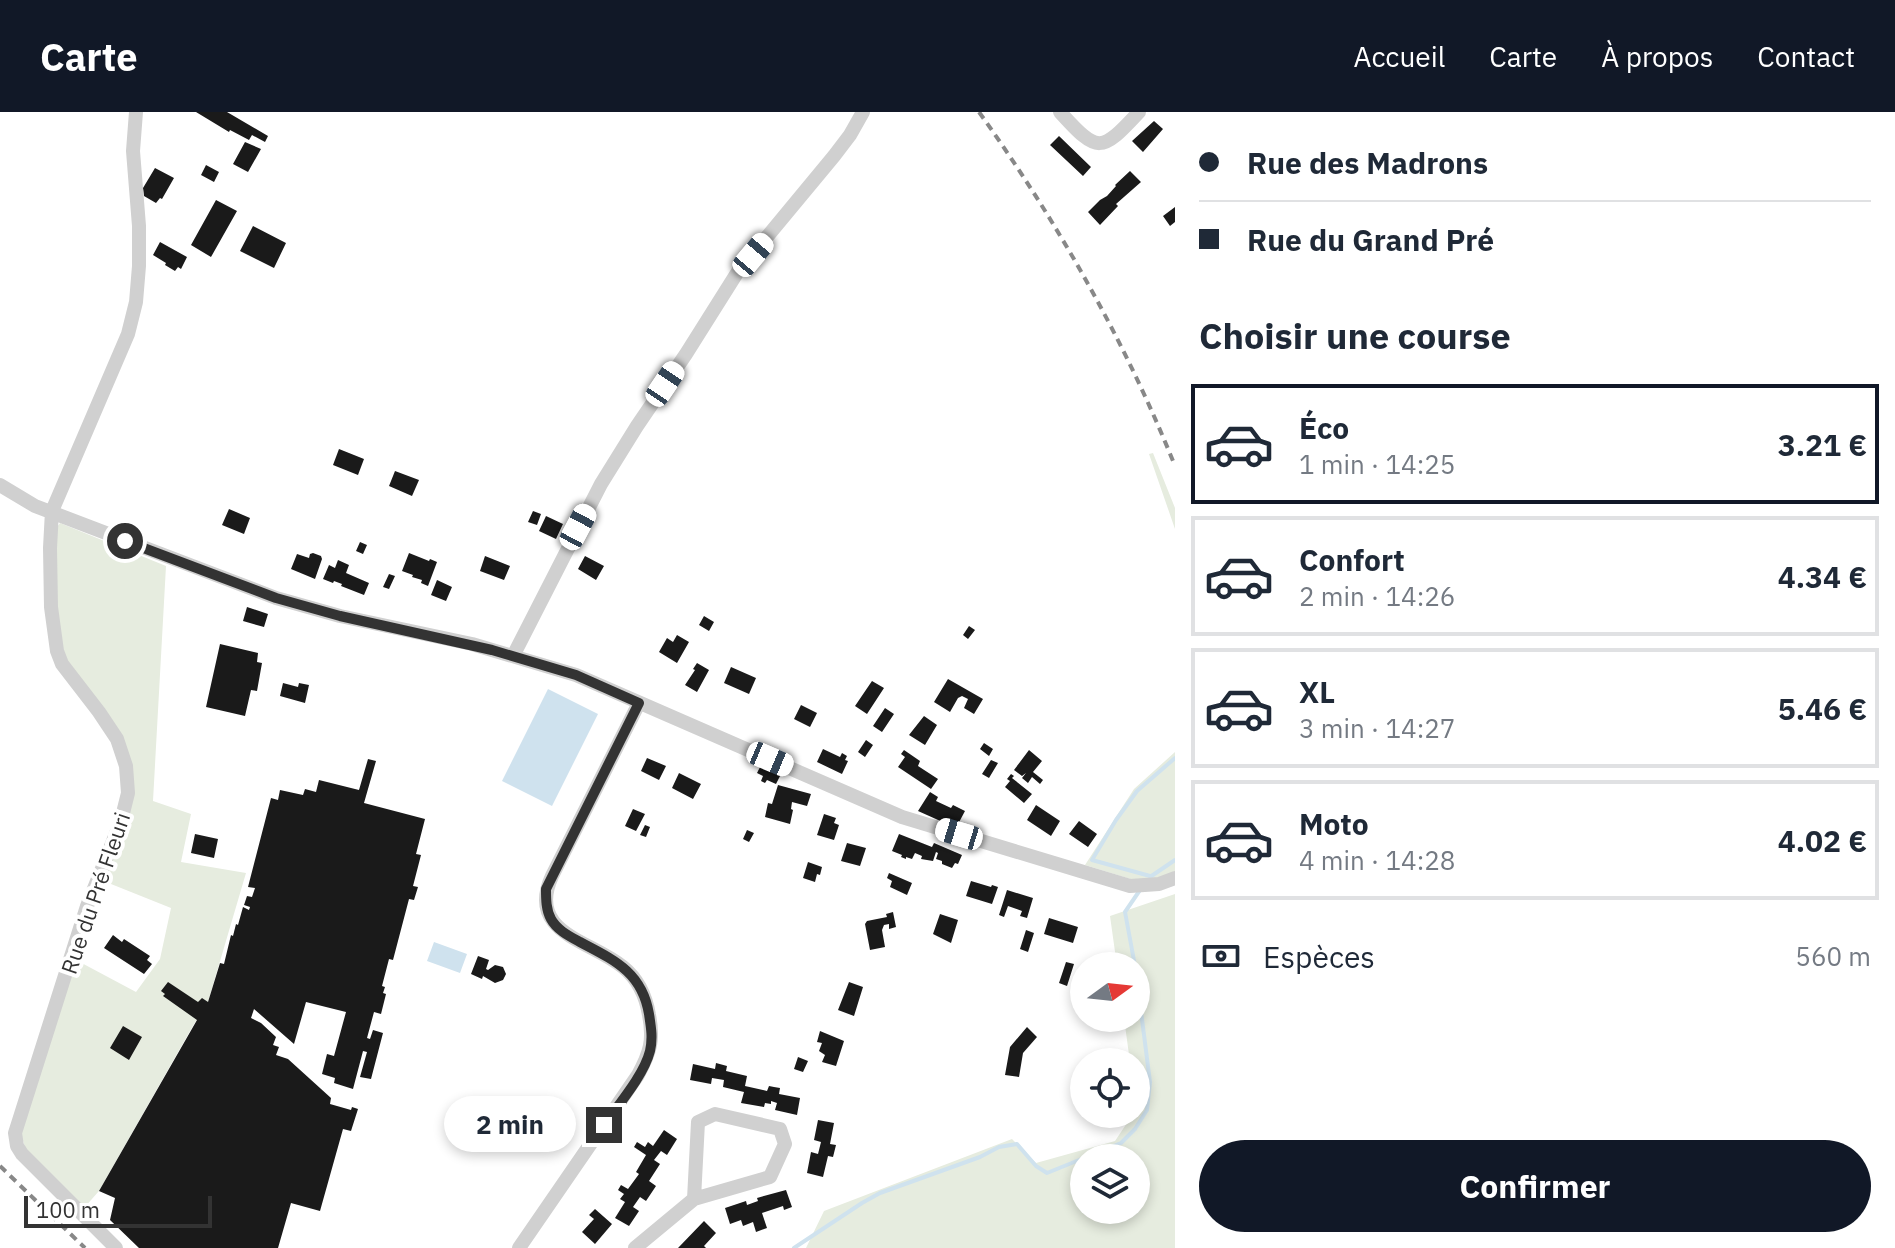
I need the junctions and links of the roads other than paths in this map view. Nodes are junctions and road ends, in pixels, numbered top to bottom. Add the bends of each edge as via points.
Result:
1 (136, 112) edge
2 (863, 112) edge
3 (1060, 112) edge
4 (1139, 112) edge
5 (0, 485) edge
6 (52, 511) junction
7 (513, 656) junction
8 (639, 703) junction
9 (1175, 878) edge
10 (694, 1199) junction
11 (116, 1248) edge
12 (519, 1248) edge
13 (635, 1248) edge

1 - 6 street via 136,302 128,334
2 - 7 street via 834,156 737,273 629,437
3 - 4 street via 1098,144 1117,136
5 - 6 street
6 - 7 street via 276,598
6 - 11 street, Rue du Pré Fleuri via 51,607 57,651 117,739 128,793 15,1133 22,1154
7 - 8 street via 576,675
8 - 9 street via 902,817 1130,886
8 - 12 street via 546,889 546,905 565,934 611,958 638,983 652,1031 649,1053
10 - 10 street via 770,1177 785,1144 780,1129 715,1114 698,1122
10 - 13 street

